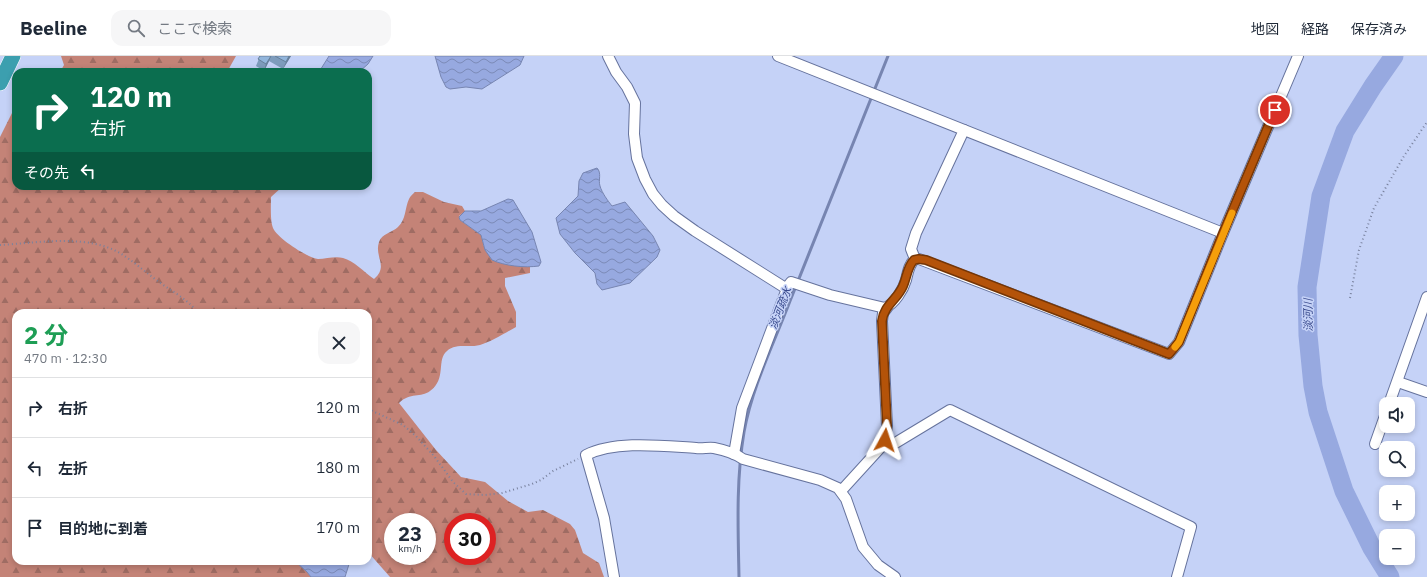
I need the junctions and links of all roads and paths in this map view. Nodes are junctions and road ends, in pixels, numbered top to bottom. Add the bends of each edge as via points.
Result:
1 (12, 56) edge
2 (608, 56) edge
3 (778, 56) edge
4 (1298, 56) edge
5 (0, 83) edge
6 (1427, 122) edge
7 (964, 130) junction
8 (1223, 233) junction
9 (0, 245) edge
10 (915, 259) junction
11 (794, 285) junction
12 (1427, 297) edge
13 (1350, 298) dead end
14 (887, 308) junction
15 (194, 309) edge
16 (1398, 382) junction
17 (1427, 392) edge
18 (1392, 397) edge
19 (372, 411) edge
20 (1379, 433) edge
21 (1375, 444) dead end
22 (882, 446) junction
23 (586, 455) junction
24 (738, 456) junction
25 (841, 491) junction
26 (614, 577) edge
27 (895, 577) edge
28 (1177, 577) edge

1 - 5 highway
2 - 11 street via 635,103 636,158 645,179 662,205 695,231
3 - 7 street
4 - 8 street
6 - 13 path via 1374,208 1359,250
7 - 8 street
7 - 10 street via 916,233 911,249
8 - 10 street via 1179,342 1169,354 926,260
9 - 15 path via 72,240 101,245 122,254
10 - 14 street via 909,267 900,292
11 - 14 street
11 - 24 street via 742,408
12 - 16 street
14 - 22 street via 882,321 887,426
16 - 17 street
16 - 18 street
19 - 23 path via 403,425 416,436 453,482 466,494 502,493 532,484
20 - 21 street
22 - 25 street
22 - 28 street via 892,445 950,410 1191,527
23 - 24 street via 609,447 640,446 714,448
23 - 26 street via 604,518
24 - 25 street via 825,482
25 - 27 street via 863,547 878,565

